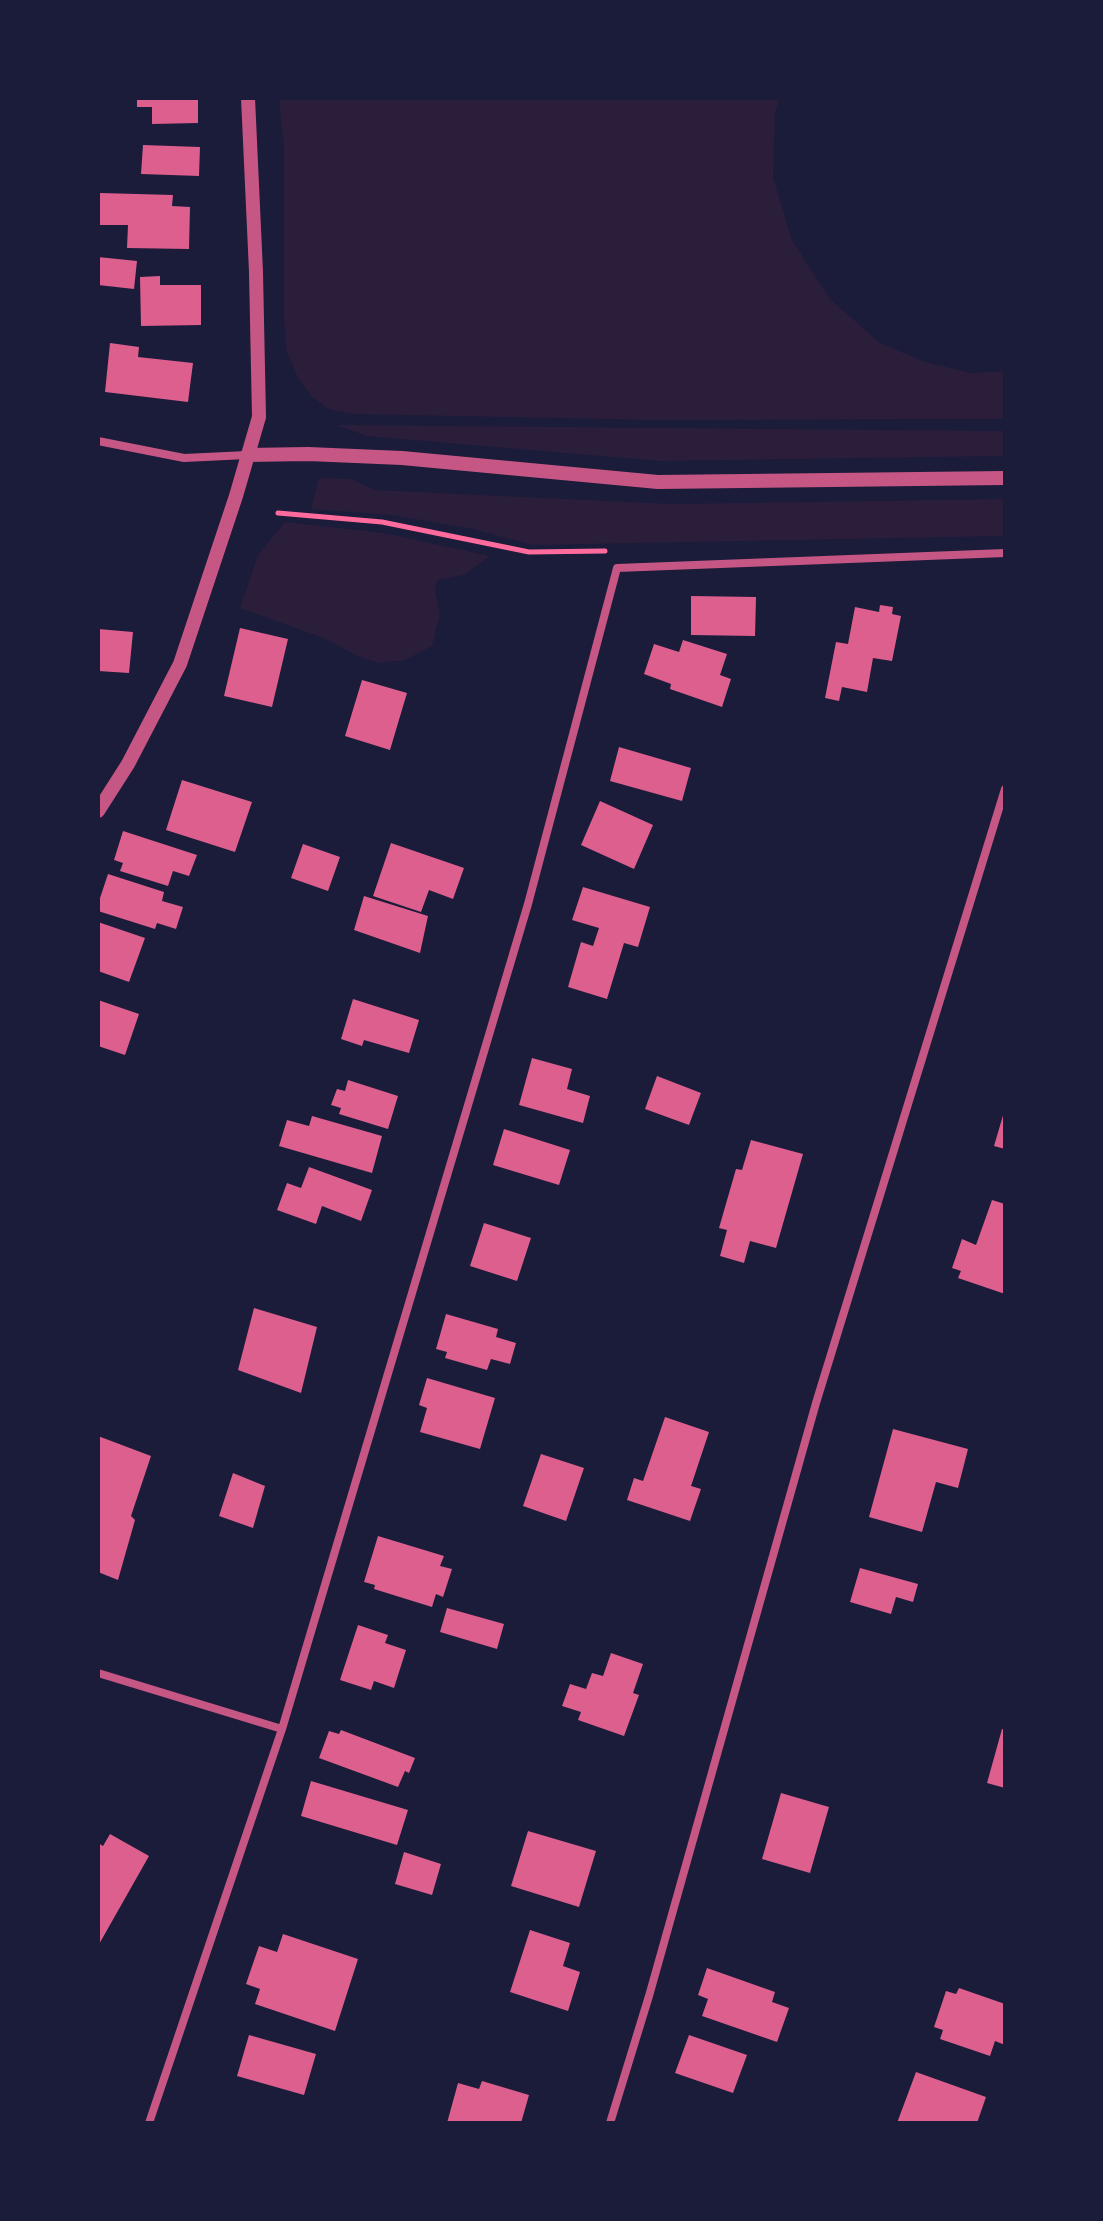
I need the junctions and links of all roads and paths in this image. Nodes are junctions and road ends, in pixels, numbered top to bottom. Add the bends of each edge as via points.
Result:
1 (248, 98) edge
2 (98, 441) edge
3 (247, 455) junction
4 (1005, 478) edge
5 (278, 513) dead end
6 (612, 551) dead end
7 (1005, 553) edge
8 (1005, 789) edge
9 (98, 811) edge
10 (98, 1673) edge
11 (282, 1729) junction
12 (149, 2123) edge
13 (610, 2123) edge

1 - 3 street via 259,417
2 - 3 street via 184,458
3 - 4 street via 402,458 658,482
3 - 9 street via 180,664
5 - 6 path via 382,522 529,552
7 - 11 street via 617,568 528,904
8 - 13 street via 816,1403
10 - 11 street
11 - 12 street

